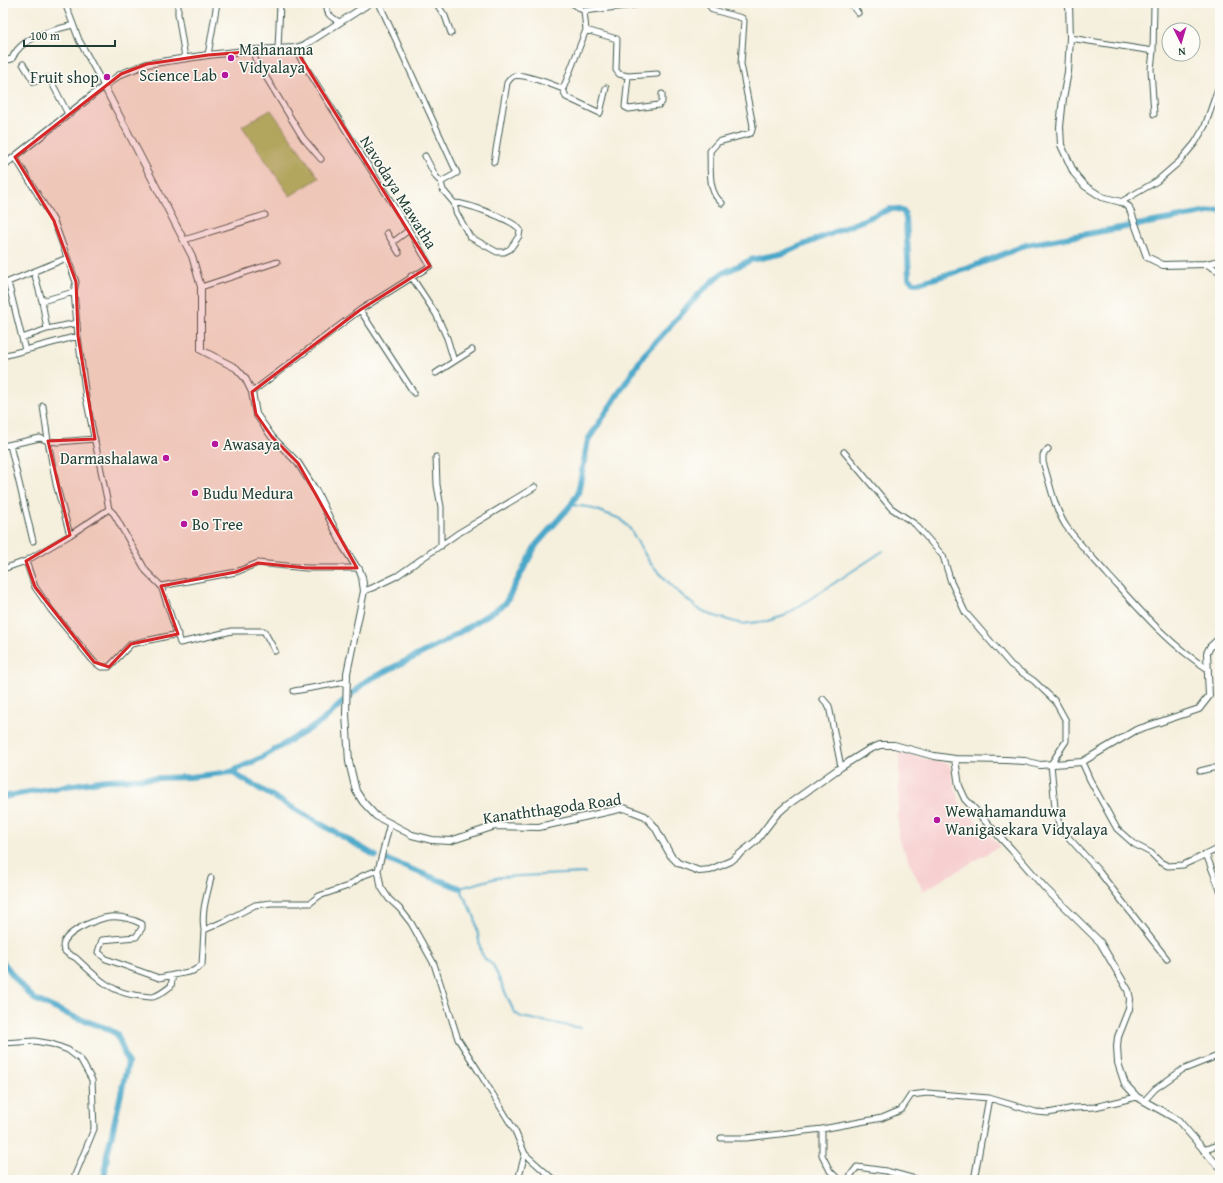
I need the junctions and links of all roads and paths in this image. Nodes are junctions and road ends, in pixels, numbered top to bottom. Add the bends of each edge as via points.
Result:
1 (65, 3) edge
2 (178, 3) edge
3 (217, 3) edge
4 (280, 3) edge
5 (327, 3) edge
6 (370, 3) edge
7 (379, 3) edge
8 (436, 3) edge
9 (572, 3) edge
10 (650, 3) edge
11 (707, 3) edge
12 (850, 3) edge
13 (1069, 3) edge
14 (1154, 6) dead end
15 (584, 11) junction
16 (858, 13) dead end
17 (339, 22) junction
18 (73, 25) junction
19 (586, 30) junction
20 (451, 33) dead end
21 (1070, 38) junction
22 (295, 48) junction
23 (278, 49) junction
24 (254, 50) junction
25 (1153, 51) junction
26 (208, 55) junction
27 (185, 58) junction
28 (3, 61) edge
29 (23, 64) dead end
30 (657, 74) dead end
31 (628, 76) junction
32 (1220, 83) edge
33 (104, 86) junction
34 (606, 88) dead end
35 (563, 89) junction
36 (662, 94) dead end
37 (68, 114) junction
38 (1154, 114) dead end
39 (425, 156) dead end
40 (14, 157) junction
41 (321, 159) dead end
42 (494, 162) dead end
43 (3, 166) edge
44 (441, 182) junction
45 (1121, 202) junction
46 (454, 203) junction
47 (722, 203) dead end
48 (265, 215) dead end
49 (409, 230) junction
50 (387, 233) dead end
51 (184, 240) junction
52 (392, 242) junction
53 (399, 253) dead end
54 (67, 258) junction
55 (1220, 261) edge
56 (277, 262) dead end
57 (1206, 264) junction
58 (34, 272) junction
59 (1220, 272) edge
60 (411, 276) junction
61 (200, 287) junction
62 (74, 292) junction
63 (42, 301) junction
64 (360, 310) junction
65 (77, 323) junction
66 (48, 329) junction
67 (78, 336) junction
68 (22, 338) junction
69 (25, 350) junction
70 (472, 350) dead end
71 (3, 356) edge
72 (454, 361) junction
73 (436, 373) dead end
74 (252, 392) junction
75 (414, 392) dead end
76 (43, 406) dead end
77 (95, 439) junction
78 (48, 441) junction
79 (10, 445) junction
80 (3, 446) edge
81 (1048, 449) dead end
82 (844, 452) dead end
83 (436, 457) dead end
84 (535, 487) dead end
85 (109, 509) junction
86 (70, 535) junction
87 (32, 541) dead end
88 (441, 546) junction
89 (26, 562) junction
90 (357, 568) junction
91 (3, 569) edge
92 (161, 586) junction
93 (364, 591) junction
94 (178, 634) junction
95 (1220, 638) edge
96 (275, 651) dead end
97 (1208, 669) junction
98 (346, 682) junction
99 (294, 691) dead end
100 (823, 699) dead end
101 (955, 759) junction
102 (1082, 762) junction
103 (1051, 764) junction
104 (841, 767) junction
105 (1220, 768) edge
106 (1200, 771) dead end
107 (390, 823) junction
108 (1220, 848) edge
109 (1206, 854) junction
110 (378, 870) junction
111 (211, 878) dead end
112 (1220, 890) edge
113 (204, 930) junction
114 (1167, 959) dead end
115 (173, 975) junction
116 (3, 1043) edge
117 (1220, 1055) edge
118 (1137, 1097) junction
119 (988, 1098) junction
120 (1144, 1101) junction
121 (822, 1129) junction
122 (721, 1138) dead end
123 (1220, 1144) edge
124 (1203, 1150) junction
125 (525, 1154) junction
126 (1220, 1166) edge
127 (73, 1180) edge
128 (518, 1180) edge
129 (554, 1180) edge
130 (839, 1180) edge
131 (847, 1180) edge
132 (919, 1180) edge
133 (974, 1180) edge

1 - 18 street
2 - 27 street
3 - 26 street
4 - 23 street
5 - 17 street via 328,14
6 - 17 street
7 - 44 street via 456,173
8 - 20 street via 445,16
9 - 15 street
10 - 15 street
11 - 47 street via 713,10 742,18 744,21 741,64 753,126 751,133 718,142 710,151 712,190
12 - 16 street
13 - 21 street
14 - 25 street
15 - 19 street
17 - 22 street via 303,46
18 - 28 street via 35,36 14,51 12,59
18 - 33 street
19 - 31 street via 617,39 616,70 619,74
19 - 35 street
21 - 25 street
21 - 45 street via 1060,127 1061,145 1074,173 1085,186 1102,197
22 - 23 street
22 - 49 street, Navodaya Mawatha
23 - 24 street
24 - 26 street
24 - 41 street via 255,59 290,118
25 - 38 street via 1151,69
26 - 27 street
27 - 33 street via 147,64 121,74
29 - 37 street via 34,82 47,78 51,81
30 - 31 street
31 - 36 street via 625,107 629,109 659,105 662,102
32 - 45 street via 1205,126 1195,143 1179,162 1157,181
33 - 37 street
33 - 51 street
34 - 35 street via 600,113 566,97
35 - 42 street via 520,75 507,83
37 - 40 street
39 - 44 street
40 - 43 street
40 - 54 street via 54,221
44 - 46 street via 443,190
45 - 57 street via 1129,207 1146,257 1163,265
46 - 46 street via 456,212 470,237 497,252 510,249 519,236 520,230 517,226 490,213
48 - 51 street
49 - 52 street
49 - 60 street, Navodaya Mawatha via 430,266
50 - 52 street
51 - 61 street via 192,256
52 - 53 street
54 - 58 street
54 - 62 street via 76,282
55 - 57 street
56 - 61 street
57 - 59 street
58 - 63 street
58 - 68 street via 8,282
60 - 64 street, Navodaya Mawatha
60 - 72 street via 436,314
61 - 74 street, Kanaththagoda Road via 201,350 236,368
62 - 63 street
62 - 65 street
63 - 66 street
64 - 74 street, Navodaya Mawatha
64 - 75 street
65 - 66 street
65 - 67 street
66 - 68 street
67 - 69 street
67 - 77 street via 86,398
68 - 69 street
69 - 71 street
70 - 72 street
72 - 73 street
74 - 90 street, Kanaththagoda Road via 256,414 272,437 298,464 317,493
76 - 78 street
77 - 78 street
77 - 85 street
78 - 79 street via 40,438
78 - 86 street via 56,484
79 - 80 street
79 - 87 street
81 - 97 street via 1043,455 1043,462 1066,526 1149,620 1194,661
82 - 103 street via 891,508 915,524 942,556 950,582 965,612 1011,665 1055,700 1066,722 1066,741
83 - 88 street via 441,507
84 - 88 street
85 - 86 street
85 - 92 street via 146,571
86 - 89 street
88 - 93 street via 397,576
89 - 91 street
89 - 94 street via 35,587 51,610 101,667 109,667 130,644
90 - 92 street via 306,568 258,563 236,572
90 - 93 street, Kanaththagoda Road via 362,577
92 - 94 street
93 - 98 street, Kanaththagoda Road
94 - 96 street via 180,643 232,631 264,631
95 - 97 street, Kanaththagoda Road via 1207,653
97 - 102 street, Kanaththagoda Road via 1209,696 1199,709 1136,730
98 - 99 street
98 - 107 street, Kanaththagoda Road via 349,762 356,791 376,816
100 - 104 street via 829,706
101 - 103 street, Kanaththagoda Road
101 - 104 street, Kanaththagoda Road via 894,745 880,745
101 - 118 street via 959,786 965,799 1045,888 1100,942 1128,990 1129,1009 1118,1037 1118,1063 1125,1084
102 - 103 street, Kanaththagoda Road
102 - 109 street via 1117,829 1134,844 1168,866 1183,865
103 - 114 street via 1055,808 1060,828 1097,869
104 - 107 street, Kanaththagoda Road via 786,806 756,841 731,861 710,870 699,871 678,863 645,816 624,808 539,827 496,826 450,841 412,835
105 - 106 street
107 - 110 street
108 - 109 street
109 - 112 street
110 - 113 street via 362,876 348,886 319,896 310,903 271,903 255,906
110 - 125 street via 380,886 411,923 434,964 458,1040 504,1112
111 - 113 street via 203,908
113 - 115 street via 202,965 193,971
115 - 115 street via 159,978 106,959 98,952 102,940 136,937 142,924 130,918 109,917 87,924 67,937 64,944 68,954 75,957 106,985 129,995 152,997 159,994 172,986
116 - 127 street via 35,1041 68,1050 80,1060 92,1080 94,1129
117 - 120 street via 1182,1070 1155,1089
118 - 119 street via 1095,1107 1048,1113
118 - 120 street
119 - 121 street via 927,1093 911,1095 901,1110 882,1118
119 - 133 street
120 - 124 street via 1178,1120
121 - 122 street via 746,1138
121 - 130 street via 822,1156 830,1171
123 - 124 street
124 - 126 street
125 - 128 street
125 - 129 street
131 - 132 street via 857,1167

